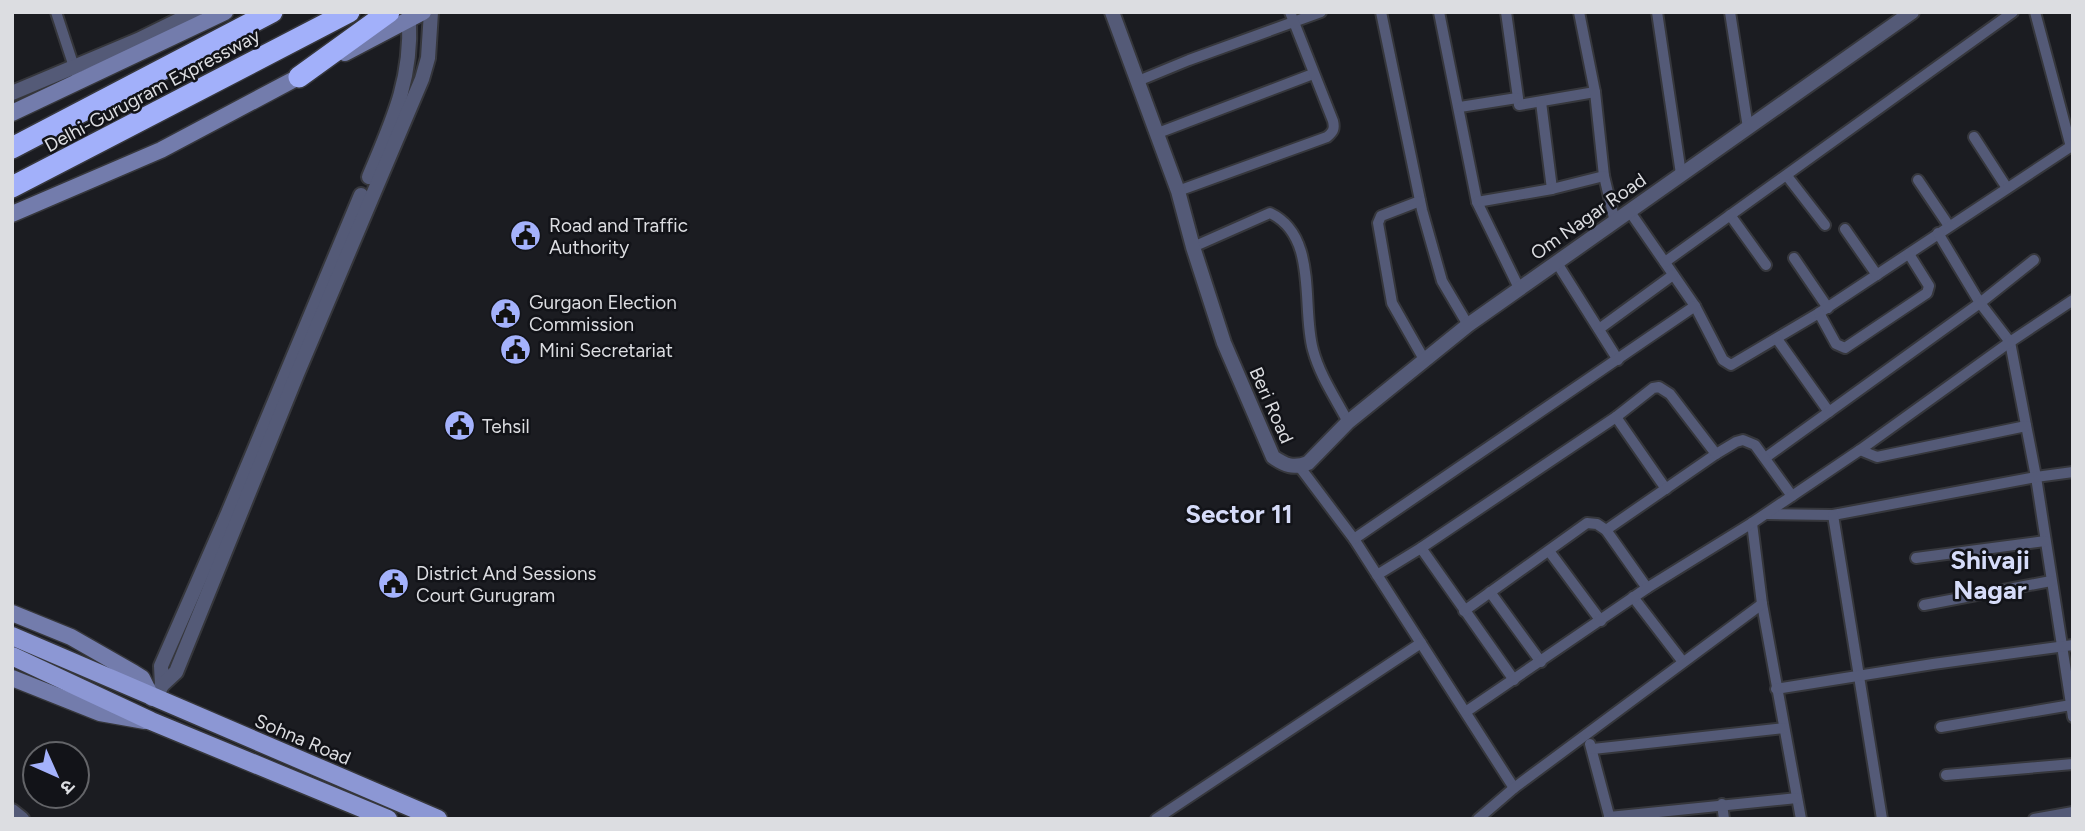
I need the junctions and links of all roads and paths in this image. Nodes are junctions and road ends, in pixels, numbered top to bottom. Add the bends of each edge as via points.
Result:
1 (55, 12) edge
2 (195, 12) edge
3 (225, 12) edge
4 (272, 12) edge
5 (349, 12) edge
6 (431, 12) edge
7 (1321, 12) edge
8 (1381, 12) edge
9 (1439, 12) edge
10 (1506, 12) edge
11 (1579, 12) edge
12 (1657, 12) edge
13 (1730, 12) edge
14 (1912, 12) edge
15 (2013, 12) edge
16 (2035, 12) edge
17 (1113, 13) edge
18 (407, 15) edge
19 (1293, 18) edge
20 (72, 66) junction
21 (1313, 74) junction
22 (299, 77) joint
23 (1138, 81) junction
24 (79, 82) junction
25 (1595, 92) junction
26 (12, 93) edge
27 (1517, 98) junction
28 (1541, 102) junction
29 (1460, 107) junction
30 (12, 113) edge
31 (1748, 128) junction
32 (1158, 133) junction
33 (1974, 137) dead end
34 (2072, 146) edge
35 (12, 148) edge
36 (1681, 174) junction
37 (1604, 176) junction
38 (1787, 176) junction
39 (1918, 180) dead end
40 (12, 187) edge
41 (2007, 188) junction
42 (1552, 189) junction
43 (1178, 191) junction
44 (1420, 201) junction
45 (1477, 202) junction
46 (1630, 212) junction
47 (12, 214) edge
48 (1730, 215) junction
49 (1615, 222) junction
50 (1825, 225) dead end
51 (1949, 226) junction
52 (1845, 229) dead end
53 (1938, 233) junction
54 (1193, 247) junction
55 (1909, 254) junction
56 (1794, 258) dead end
57 (2034, 260) dead end
58 (1665, 262) junction
59 (1557, 263) junction
60 (1766, 265) dead end
61 (1674, 275) junction
62 (1877, 275) junction
63 (1519, 288) junction
64 (2073, 300) edge
65 (1980, 303) junction
66 (1695, 306) junction
67 (1824, 310) junction
68 (1468, 325) junction
69 (1599, 329) junction
70 (1777, 340) junction
71 (2010, 342) junction
72 (1618, 360) junction
73 (1425, 361) junction
74 (1829, 412) junction
75 (1616, 417) junction
76 (1348, 422) junction
77 (2026, 426) junction
78 (1860, 450) junction
79 (1716, 454) junction
80 (1765, 458) junction
81 (1299, 466) junction
82 (2073, 472) edge
83 (2036, 477) junction
84 (1666, 489) junction
85 (1792, 496) junction
86 (1766, 514) junction
87 (1833, 515) junction
88 (1752, 523) junction
89 (1606, 530) junction
90 (1354, 539) junction
91 (2045, 541) junction
92 (1421, 548) junction
93 (1549, 551) junction
94 (1916, 558) dead end
95 (1377, 575) junction
96 (2051, 581) junction
97 (1647, 588) junction
98 (1490, 593) junction
99 (1633, 597) junction
100 (1762, 604) junction
101 (1924, 605) dead end
102 (1464, 611) junction
103 (12, 613) edge
104 (1601, 621) junction
105 (12, 636) edge
106 (1421, 643) junction
107 (2067, 646) edge
108 (12, 656) edge
109 (1541, 662) junction
110 (1683, 662) junction
111 (1861, 676) junction
112 (12, 678) edge
113 (1514, 680) junction
114 (1776, 690) junction
115 (156, 694) junction
116 (1466, 711) junction
117 (2072, 711) edge
118 (151, 721) junction
119 (1941, 727) dead end
120 (1784, 728) junction
121 (1585, 735) junction
122 (1593, 749) junction
123 (2073, 764) edge
124 (1946, 775) dead end
125 (1514, 788) junction
126 (1797, 798) junction
127 (1722, 804) junction
128 (12, 811) edge
129 (2073, 812) edge
130 (1610, 818) edge
131 (22, 819) edge
132 (388, 819) edge
133 (438, 819) edge
134 (1156, 819) edge
135 (1478, 819) edge
136 (1724, 819) edge
137 (1801, 819) edge
138 (1882, 819) edge
139 (2034, 819) edge

1 - 20 street
2 - 20 street
3 - 24 main road
4 - 35 highway, Delhi-Gurugram Expressway
5 - 40 highway, Delhi-Gurugram Expressway
6 - 115 street via 422,79 176,672
7 - 19 street
8 - 44 street
9 - 29 street
10 - 27 street
11 - 25 street
12 - 36 street
13 - 31 street
14 - 31 street, Om Nagar Road
15 - 38 street
16 - 34 street
17 - 23 street, Beri Road
18 - 22 highway
18 - 115 street via 410,51 402,95 161,666
19 - 21 street
19 - 23 street
20 - 24 street
20 - 26 street
21 - 32 street
21 - 43 street via 1334,127 1327,137
22 - 47 main road via 161,150
23 - 32 street, Beri Road
24 - 30 main road
25 - 28 street
25 - 37 street
27 - 28 street via 1520,106
27 - 29 street
28 - 42 street
29 - 45 street
31 - 36 street, Om Nagar Road
32 - 43 street, Beri Road
33 - 41 street
34 - 41 street
36 - 46 street, Om Nagar Road
37 - 42 street
37 - 49 street
38 - 48 street
38 - 50 street
39 - 51 street
41 - 51 street
42 - 45 street
43 - 54 street, Beri Road
44 - 68 street via 1442,281
44 - 73 street via 1381,216 1378,223 1392,303
45 - 63 street
46 - 49 street, Om Nagar Road
46 - 58 street
48 - 58 street
48 - 60 street
49 - 59 street, Om Nagar Road
51 - 53 street
52 - 62 street
53 - 55 street
53 - 65 street
54 - 76 street via 1270,213 1291,229 1298,242 1316,363
54 - 81 street, Beri Road via 1224,344 1273,457 1287,466
55 - 62 street
55 - 67 street via 1930,286 1927,293 1845,348 1836,344
56 - 67 street
57 - 65 street
58 - 61 street
59 - 63 street, Om Nagar Road
59 - 69 street
61 - 66 street
61 - 69 street
62 - 67 street
63 - 68 street, Om Nagar Road
64 - 71 street
65 - 71 street
65 - 74 street
66 - 70 street via 1728,365
66 - 72 street
67 - 70 street
68 - 73 street, Om Nagar Road
69 - 72 street
70 - 74 street
71 - 77 street
71 - 78 street
72 - 90 street
73 - 76 street, Om Nagar Road
74 - 80 street
75 - 79 street via 1659,387 1670,394
75 - 84 street
75 - 92 street
76 - 81 street, Om Nagar Road via 1308,463
77 - 78 street via 1877,457
77 - 83 street
78 - 85 street
79 - 80 street via 1743,440 1755,444
79 - 84 street
80 - 85 street
81 - 90 street, Beri Road
82 - 83 street
83 - 87 street via 1909,505
83 - 91 street
84 - 89 street
85 - 86 street
86 - 87 street
86 - 88 street
87 - 111 street
88 - 97 street
88 - 100 street
89 - 93 street via 1587,523
89 - 97 street
90 - 95 street, Beri Road
91 - 94 street
91 - 96 street
92 - 95 street
92 - 102 street
93 - 98 street
93 - 104 street
95 - 106 street, Beri Road
96 - 101 street
96 - 107 street
97 - 99 street
98 - 102 street
98 - 109 street
99 - 104 street
99 - 110 street
100 - 110 street
100 - 114 street
102 - 113 street
103 - 115 main road via 71,637 142,678
104 - 109 street
105 - 115 main road, Sohna Road
106 - 116 street, Beri Road
106 - 134 street
107 - 111 street
107 - 117 street
108 - 118 main road
109 - 113 street
110 - 121 street
111 - 114 street
111 - 138 street
112 - 118 main road via 100,713
113 - 116 street
114 - 120 street
115 - 133 main road, Sohna Road
116 - 125 street, Beri Road
117 - 119 street
118 - 132 main road
120 - 122 street
120 - 126 street
121 - 122 street
121 - 125 street
122 - 130 street
123 - 124 street
125 - 135 street
126 - 127 street
126 - 137 street
127 - 130 street
127 - 136 street
128 - 131 street
129 - 139 street

